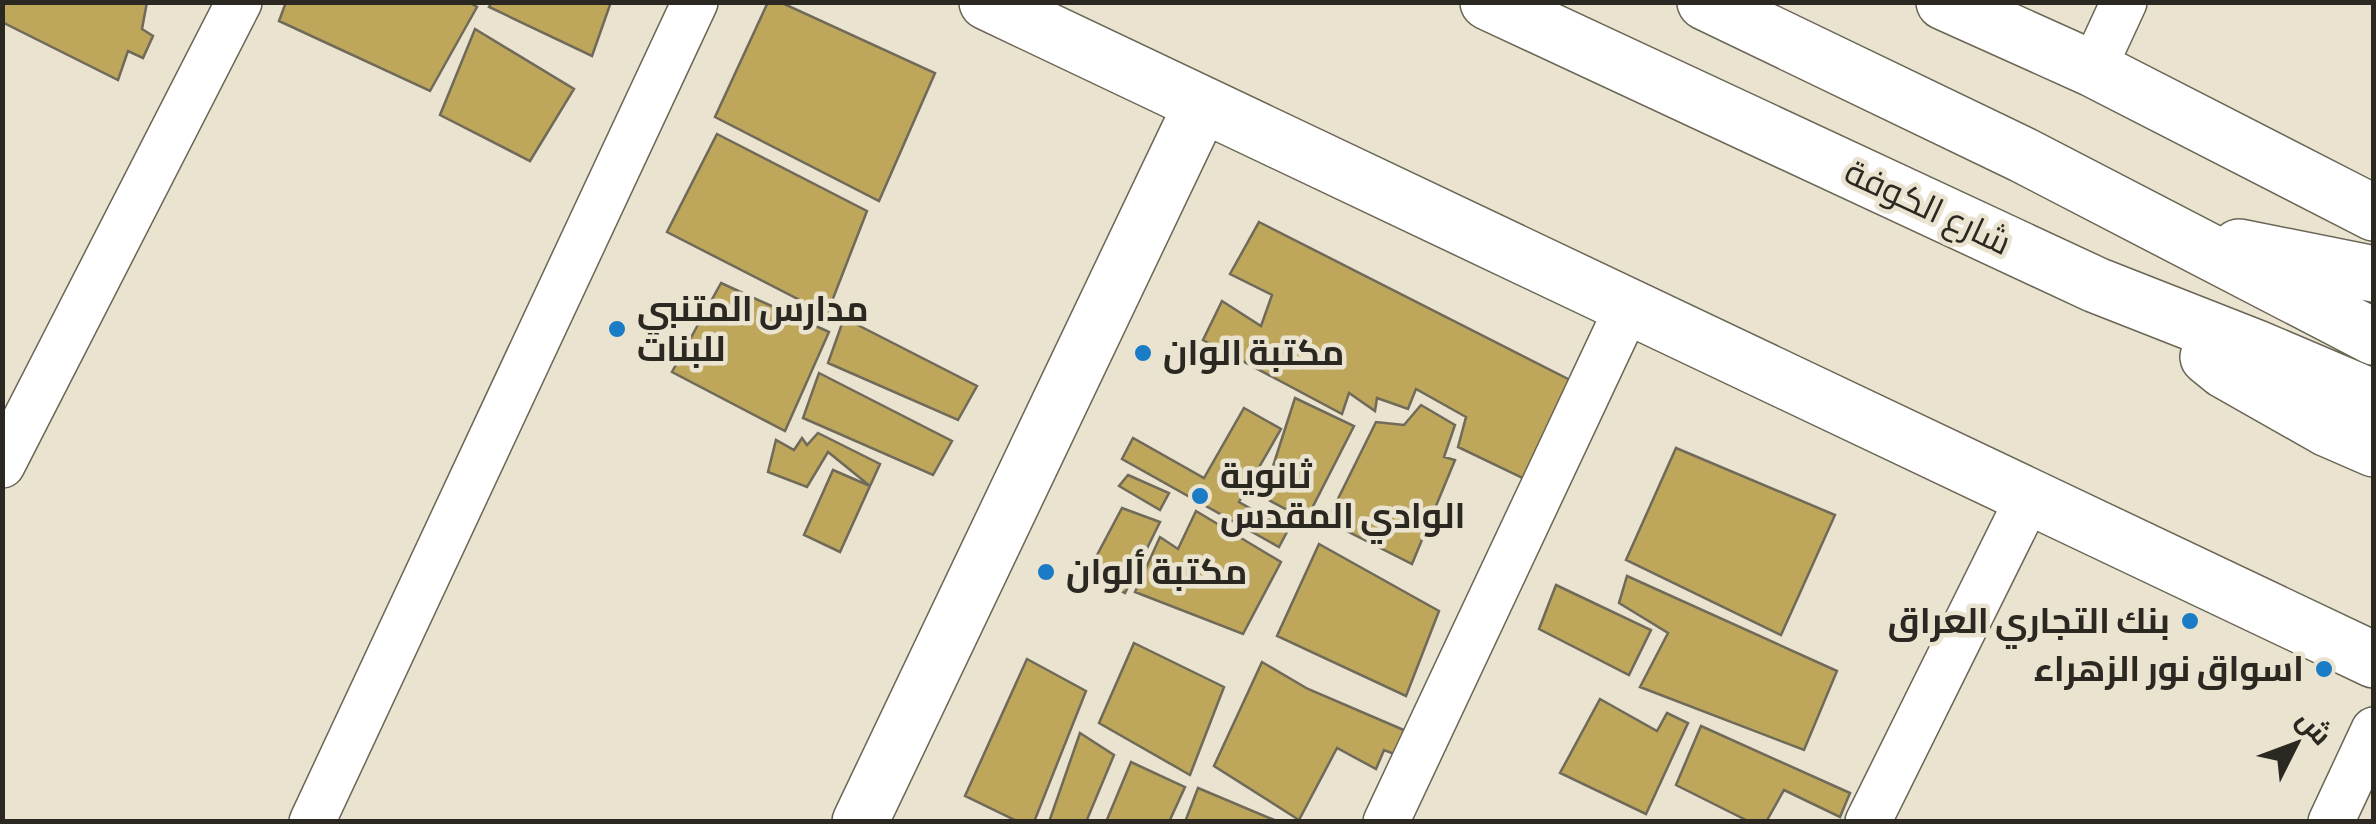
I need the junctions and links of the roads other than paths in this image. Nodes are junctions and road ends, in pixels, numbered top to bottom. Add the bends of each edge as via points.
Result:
1 (239, 2) edge
2 (695, 2) edge
3 (987, 2) edge
4 (1488, 2) edge
5 (1705, 2) edge
6 (1944, 2) edge
7 (2124, 2) edge
8 (2094, 69) junction
9 (1202, 104) junction
10 (2374, 213) edge
11 (2172, 234) junction
12 (2374, 274) edge
13 (2096, 285) junction
14 (1628, 307) junction
15 (2374, 337) edge
16 (2374, 398) edge
17 (2374, 450) edge
18 (2, 465) edge
19 (2028, 496) junction
20 (2374, 660) edge
21 (2374, 730) edge
22 (312, 822) edge
23 (860, 822) edge
24 (1386, 822) edge
25 (1868, 822) edge
26 (2331, 822) edge

1 - 18 street
2 - 22 street
3 - 9 main road
4 - 13 main road, شارع الكوفة
5 - 11 main road
6 - 8 main road
7 - 8 street
8 - 10 main road
9 - 14 main road
9 - 23 main road
11 - 12 main road
11 - 15 main road
13 - 16 main road, شارع الكوفة
13 - 17 main road via 2176,332 2224,370
14 - 19 main road
14 - 24 street
19 - 20 main road
19 - 25 street
21 - 26 street

